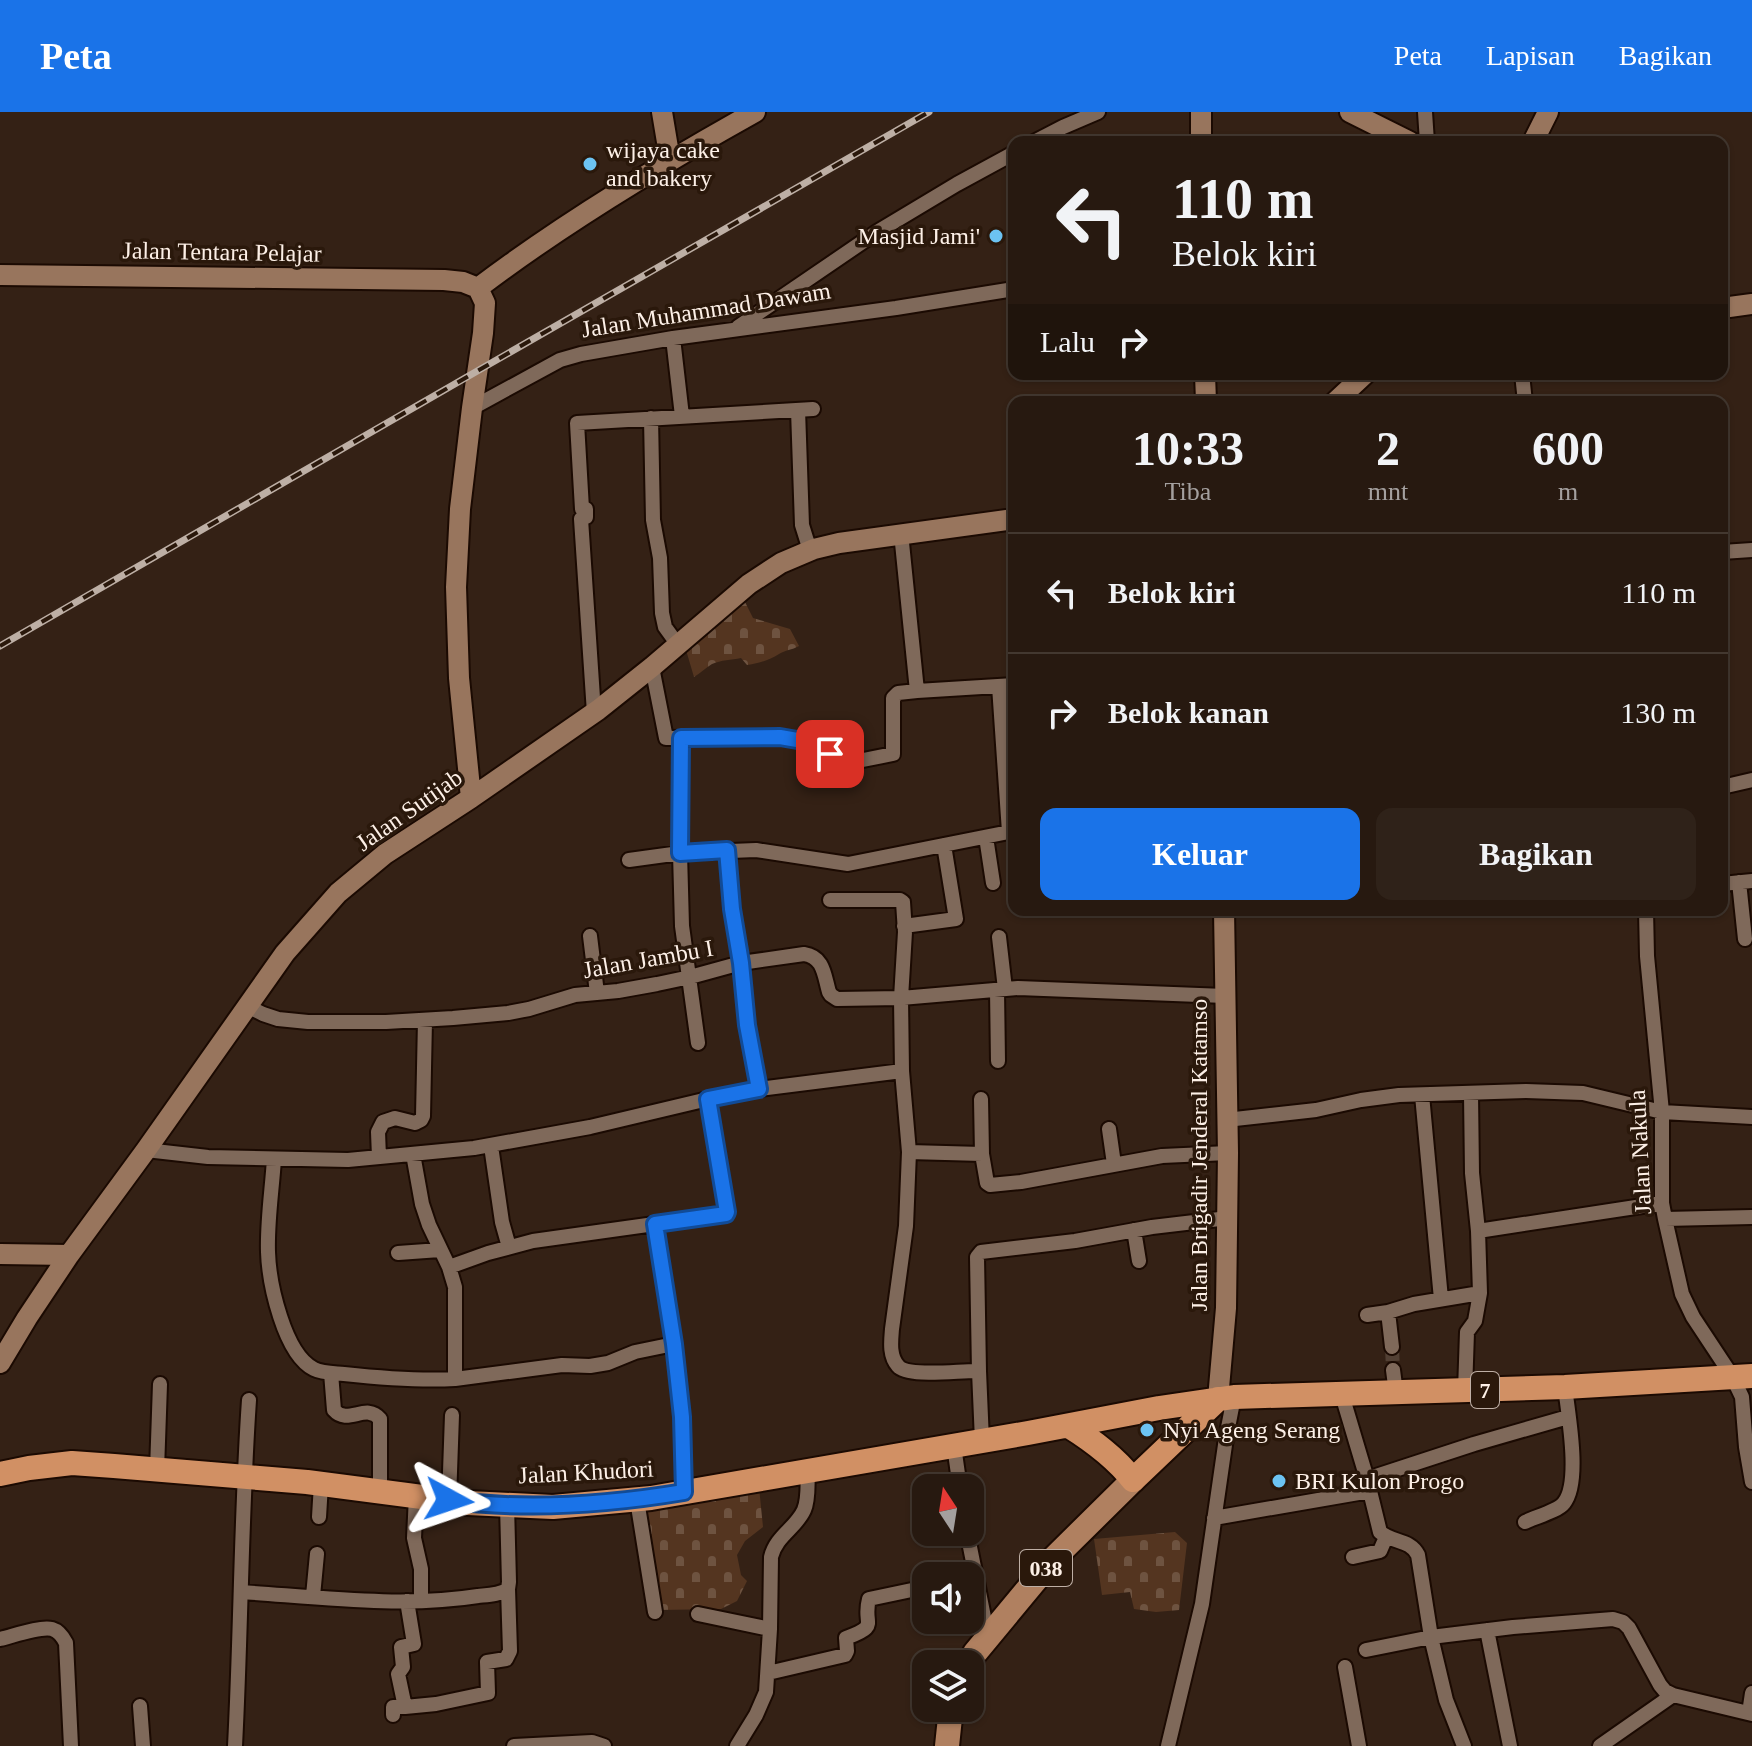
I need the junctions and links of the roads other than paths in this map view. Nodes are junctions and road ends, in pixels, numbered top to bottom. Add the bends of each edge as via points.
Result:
1 (662, 112) edge
2 (755, 112) edge
3 (1098, 112) edge
4 (1201, 112) edge
5 (1350, 112) edge
6 (1425, 112) edge
7 (1548, 112) edge
8 (1064, 134) edge
9 (1201, 136) edge
10 (1398, 136) edge
11 (1427, 136) edge
12 (1536, 136) edge
13 (1008, 156) edge
14 (670, 160) junction
15 (0, 275) edge
16 (478, 288) junction
17 (1008, 290) edge
18 (1752, 304) edge
19 (1728, 307) edge
20 (734, 330) junction
21 (673, 338) junction
22 (1359, 380) edge
23 (1341, 396) edge
24 (472, 408) junction
25 (813, 409) dead end
26 (798, 410) junction
27 (682, 416) junction
28 (651, 418) junction
29 (1008, 520) edge
30 (901, 533) junction
31 (812, 550) junction
32 (1752, 550) edge
33 (1728, 552) edge
34 (678, 645) junction
35 (652, 667) junction
36 (1007, 686) edge
37 (917, 691) junction
38 (594, 713) junction
39 (1008, 722) edge
40 (681, 738) junction
41 (1752, 780) edge
42 (1728, 785) edge
43 (471, 798) junction
44 (1008, 832) edge
45 (986, 837) junction
46 (944, 845) junction
47 (727, 850) junction
48 (680, 853) junction
49 (629, 860) dead end
50 (1746, 881) edge
51 (993, 883) dead end
52 (830, 900) dead end
53 (1224, 916) edge
54 (1646, 916) edge
55 (904, 926) junction
56 (590, 936) dead end
57 (999, 937) dead end
58 (1745, 939) dead end
59 (741, 963) junction
60 (690, 977) junction
61 (1001, 989) junction
62 (597, 993) junction
63 (1225, 996) junction
64 (901, 998) junction
65 (247, 1006) junction
66 (425, 1020) junction
67 (698, 1043) dead end
68 (998, 1061) dead end
69 (902, 1071) junction
70 (759, 1089) junction
71 (1471, 1094) junction
72 (1422, 1095) junction
73 (708, 1099) junction
74 (981, 1099) dead end
75 (1662, 1112) junction
76 (1752, 1117) edge
77 (1226, 1120) junction
78 (1109, 1129) dead end
79 (491, 1146) junction
80 (146, 1150) junction
81 (909, 1152) junction
82 (1228, 1153) junction
83 (413, 1154) junction
84 (982, 1154) junction
85 (379, 1157) junction
86 (274, 1159) junction
87 (1114, 1164) junction
88 (1662, 1203) junction
89 (1752, 1217) edge
90 (1228, 1218) junction
91 (1665, 1219) junction
92 (655, 1224) junction
93 (1134, 1230) junction
94 (1478, 1231) junction
95 (509, 1247) junction
96 (440, 1250) junction
97 (398, 1253) dead end
98 (0, 1254) edge
99 (69, 1255) junction
100 (1139, 1261) dead end
101 (449, 1267) junction
102 (1480, 1293) junction
103 (1441, 1299) junction
104 (1388, 1312) junction
105 (1367, 1315) dead end
106 (674, 1344) junction
107 (1392, 1347) tunnel mouth
108 (0, 1363) edge
109 (979, 1371) junction
110 (331, 1373) junction
111 (1742, 1376) edge
112 (455, 1379) junction
113 (160, 1384) dead end
114 (1565, 1387) junction
115 (1465, 1391) junction
116 (1342, 1395) junction
117 (1226, 1398) junction
118 (249, 1400) dead end
119 (452, 1415) dead end
120 (1568, 1417) junction
121 (1069, 1426) junction
122 (982, 1441) junction
123 (954, 1446) junction
124 (157, 1470) junction
125 (808, 1471) junction
126 (0, 1474) edge
127 (958, 1474) edge
128 (244, 1477) junction
129 (1133, 1480) junction
130 (1752, 1482) edge
131 (321, 1484) junction
132 (1369, 1485) junction
133 (380, 1491) junction
134 (684, 1492) junction
135 (416, 1496) junction
136 (449, 1500) junction
137 (637, 1500) junction
138 (507, 1505) junction
139 (319, 1517) dead end
140 (1214, 1518) junction
141 (1525, 1522) dead end
142 (1386, 1537) junction
143 (317, 1554) dead end
144 (1353, 1557) dead end
145 (508, 1589) junction
146 (912, 1590) edge
147 (241, 1592) junction
148 (313, 1596) junction
149 (414, 1601) junction
150 (655, 1612) dead end
151 (698, 1614) dead end
152 (984, 1622) edge
153 (770, 1629) junction
154 (1487, 1630) junction
155 (988, 1637) junction
156 (1431, 1637) junction
157 (0, 1639) edge
158 (979, 1650) edge
159 (1366, 1650) dead end
160 (1345, 1667) dead end
161 (768, 1673) junction
162 (1752, 1693) edge
163 (1673, 1695) junction
164 (140, 1706) dead end
165 (1750, 1713) edge
166 (950, 1722) edge
167 (71, 1746) edge
168 (143, 1746) edge
169 (235, 1746) edge
170 (514, 1746) edge
171 (604, 1746) edge
172 (737, 1746) edge
173 (947, 1746) edge
174 (1168, 1746) edge
175 (1359, 1746) edge
176 (1464, 1746) edge
177 (1510, 1746) edge
178 (1600, 1746) edge

1 - 14 main road
2 - 14 main road
3 - 8 street
4 - 9 main road
5 - 10 main road
6 - 11 street
7 - 12 main road
13 - 20 street via 877,232
14 - 16 main road
15 - 16 main road, Jalan Tentara Pelajar via 444,280
16 - 24 main road via 485,303
17 - 20 street, Jalan Muhammad Dawam
18 - 19 main road
20 - 21 street, Jalan Muhammad Dawam
21 - 24 street, Jalan Muhammad Dawam via 560,360
21 - 27 street
22 - 23 main road
24 - 43 main road via 456,587
25 - 26 street
26 - 27 street
26 - 31 street via 802,525
27 - 28 street
28 - 34 street via 662,613
28 - 38 street via 577,423
29 - 30 main road, Jalan Sutijab
30 - 31 main road, Jalan Sutijab
30 - 37 street
31 - 34 main road, Jalan Sutijab via 749,584
32 - 33 street
34 - 35 main road, Jalan Sutijab
35 - 38 main road, Jalan Sutijab
35 - 40 street via 666,738
36 - 37 street
36 - 39 street
37 - 40 street via 895,695 893,754 870,760 843,759 780,737
38 - 43 main road, Jalan Sutijab
40 - 48 street
41 - 42 street
43 - 65 main road, Jalan Sutijab via 385,854 338,893
44 - 45 street
45 - 46 street
45 - 51 street
46 - 47 street via 848,864
46 - 55 street via 956,919
47 - 48 street
47 - 59 street
48 - 49 street
48 - 60 street
50 - 58 street
52 - 55 street via 900,900
53 - 63 main road, Jalan Brigadir Jenderal Katamso
54 - 75 street, Jalan Nakula
55 - 64 street
56 - 62 street
57 - 61 street
59 - 60 street, Jalan Jambu I
59 - 64 street, Jalan Jambu I via 814,956 837,999
59 - 70 street
60 - 62 street, Jalan Jambu I
60 - 67 street
61 - 63 street, Jalan Jambu I
61 - 64 street, Jalan Jambu I
61 - 68 street
62 - 66 street, Jalan Jambu I via 508,1013
63 - 77 main road, Jalan Brigadir Jenderal Katamso
64 - 69 street
65 - 66 street, Jalan Jambu I via 278,1019 308,1022
65 - 80 main road, Jalan Sutijab
66 - 85 street via 423,1116 415,1123 395,1118 380,1125
69 - 70 street
69 - 81 street
70 - 73 street
71 - 72 street
71 - 75 street via 1583,1093
71 - 94 street
72 - 77 street
72 - 103 street
73 - 79 street
73 - 92 street via 727,1212
74 - 84 street
75 - 76 street
75 - 88 street, Jalan Nakula
77 - 82 main road, Jalan Brigadir Jenderal Katamso
78 - 87 street
79 - 83 street
79 - 95 street
80 - 86 street
80 - 99 main road, Jalan Sutijab
81 - 84 street
81 - 109 street via 893,1356 903,1370
82 - 87 street
82 - 90 main road, Jalan Brigadir Jenderal Katamso
83 - 85 street
83 - 96 street via 422,1204
84 - 87 street via 990,1185
85 - 86 street
86 - 110 street via 268,1250 273,1287 297,1354 314,1369
88 - 91 street, Jalan Nakula
88 - 94 street
89 - 91 street
90 - 93 street
90 - 117 main road, Jalan Brigadir Jenderal Katamso
91 - 111 street, Jalan Nakula via 1682,1294 1693,1317
92 - 95 street
92 - 106 street
93 - 100 street
93 - 109 street via 979,1253
94 - 102 street
95 - 101 street
96 - 97 street
96 - 101 street
98 - 99 main road
99 - 108 main road, Jalan Sutijab
101 - 112 street via 456,1302
102 - 103 street
102 - 115 street via 1475,1321 1467,1332
103 - 104 street
104 - 105 street
104 - 107 street
106 - 112 street via 590,1366
106 - 134 street
109 - 122 street
110 - 112 street
110 - 133 street via 337,1414 372,1412 380,1419
111 - 114 highway, 7
111 - 130 street, Jalan Nakula
113 - 124 street
114 - 115 highway, 7
114 - 120 street
115 - 116 highway, 7 via 1394,1382
116 - 117 highway, 7
116 - 132 street
117 - 121 highway, Jalan Khudori / 7
117 - 129 highway
117 - 140 street
118 - 128 street
119 - 136 street
120 - 132 street via 1474,1444
120 - 141 street via 1573,1462 1566,1500
121 - 122 highway, Jalan Khudori / 7
121 - 129 highway via 1109,1454
122 - 123 highway, Jalan Khudori / 7
123 - 125 highway, Jalan Khudori / 7
123 - 127 street
124 - 126 highway, Jalan Khudori / 7 via 72,1463
124 - 128 highway, Jalan Khudori / 7
125 - 134 highway, Jalan Khudori / 7
125 - 153 street via 804,1510 773,1548
128 - 131 highway, Jalan Khudori / 7
128 - 147 street
129 - 155 main road, 038 via 1052,1560
131 - 133 highway, Jalan Khudori / 7
131 - 139 street
132 - 140 street
132 - 142 street via 1377,1523
133 - 135 highway, Jalan Khudori / 7
134 - 137 highway, Jalan Khudori / 7
135 - 136 highway, Jalan Khudori / 7
135 - 149 street via 414,1538 421,1569
136 - 138 highway, Jalan Khudori / 7
137 - 138 highway, Jalan Khudori / 7
137 - 150 street
138 - 145 street
140 - 174 street via 1202,1604
142 - 144 street via 1380,1551
142 - 156 street via 1409,1544 1418,1555
143 - 148 street
145 - 149 street
145 - 149 street via 510,1651 506,1659 487,1662 488,1693 399,1711 401,1647 414,1644
146 - 161 street via 869,1599 868,1626 846,1638 845,1655
147 - 148 street
147 - 169 street
148 - 149 street
151 - 153 street
152 - 155 street
153 - 161 street
154 - 156 street
154 - 163 street via 1623,1622 1660,1685
154 - 177 street
155 - 158 main road, 038
156 - 159 street
156 - 176 street
157 - 167 street via 40,1629 62,1635
160 - 175 street
161 - 172 street via 766,1692
162 - 165 street
163 - 165 street
163 - 178 street
164 - 168 street
166 - 173 main road
170 - 171 street

